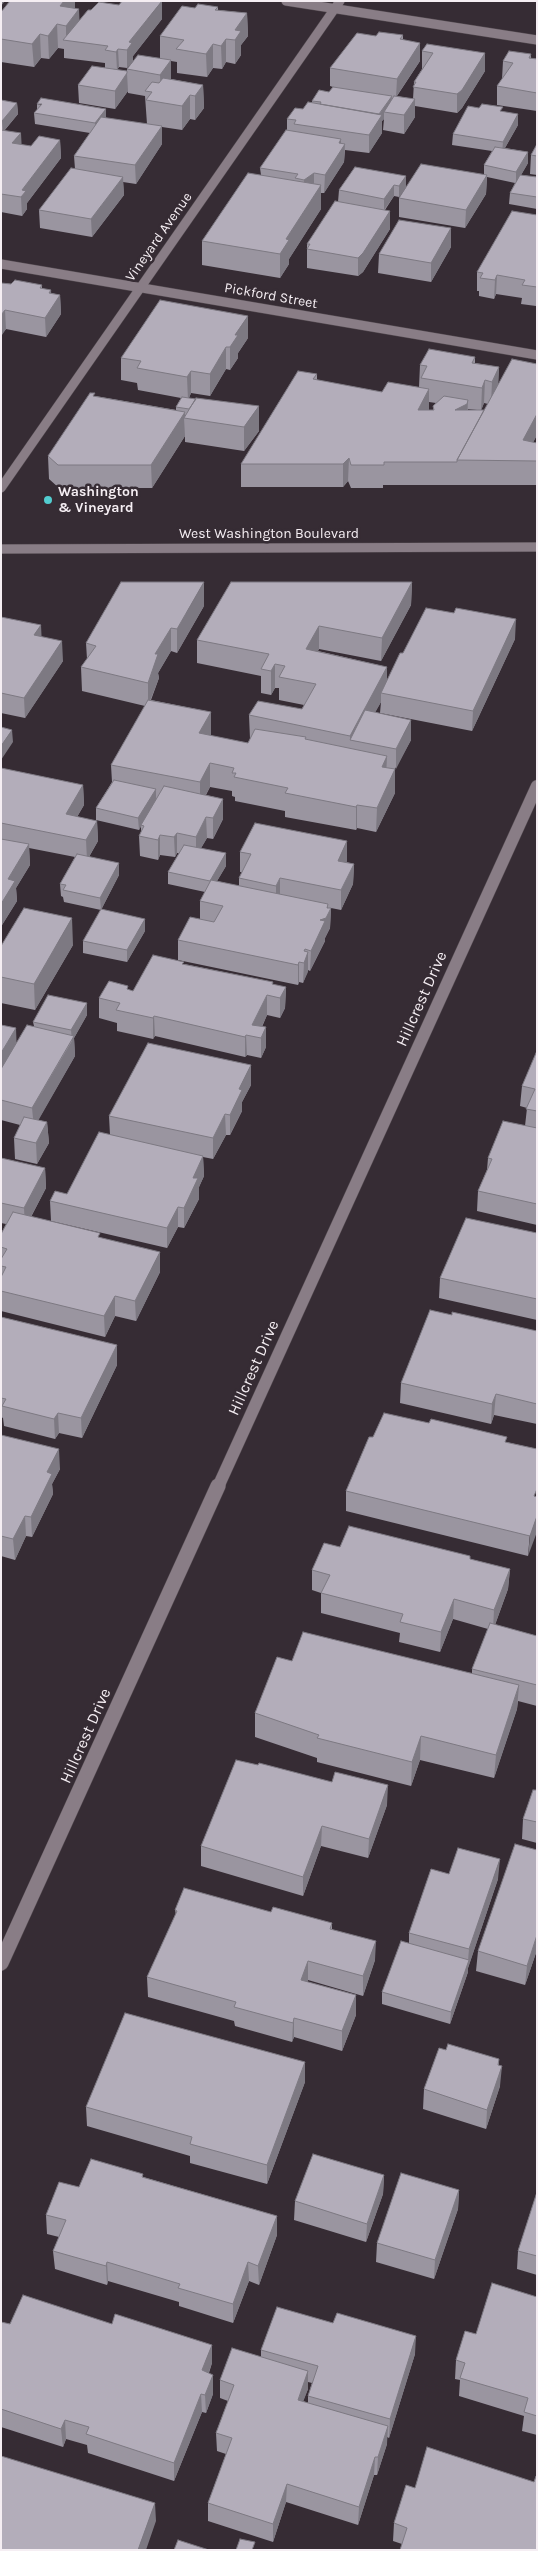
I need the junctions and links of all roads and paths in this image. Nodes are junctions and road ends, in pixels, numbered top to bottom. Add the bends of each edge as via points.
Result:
1 (286, 1) edge
2 (337, 5) edge
3 (537, 40) edge
4 (1, 264) edge
5 (140, 288) junction
6 (537, 355) edge
7 (1, 488) edge
8 (537, 547) edge
9 (1, 549) edge
10 (537, 786) edge
11 (1, 1963) edge

1 - 2 street
2 - 3 street
2 - 5 street, Vineyard Avenue
4 - 5 street, Pickford Street
5 - 6 street, Pickford Street
5 - 7 street, Vineyard Avenue
8 - 9 street, West Washington Boulevard
10 - 11 street, Hillcrest Drive

